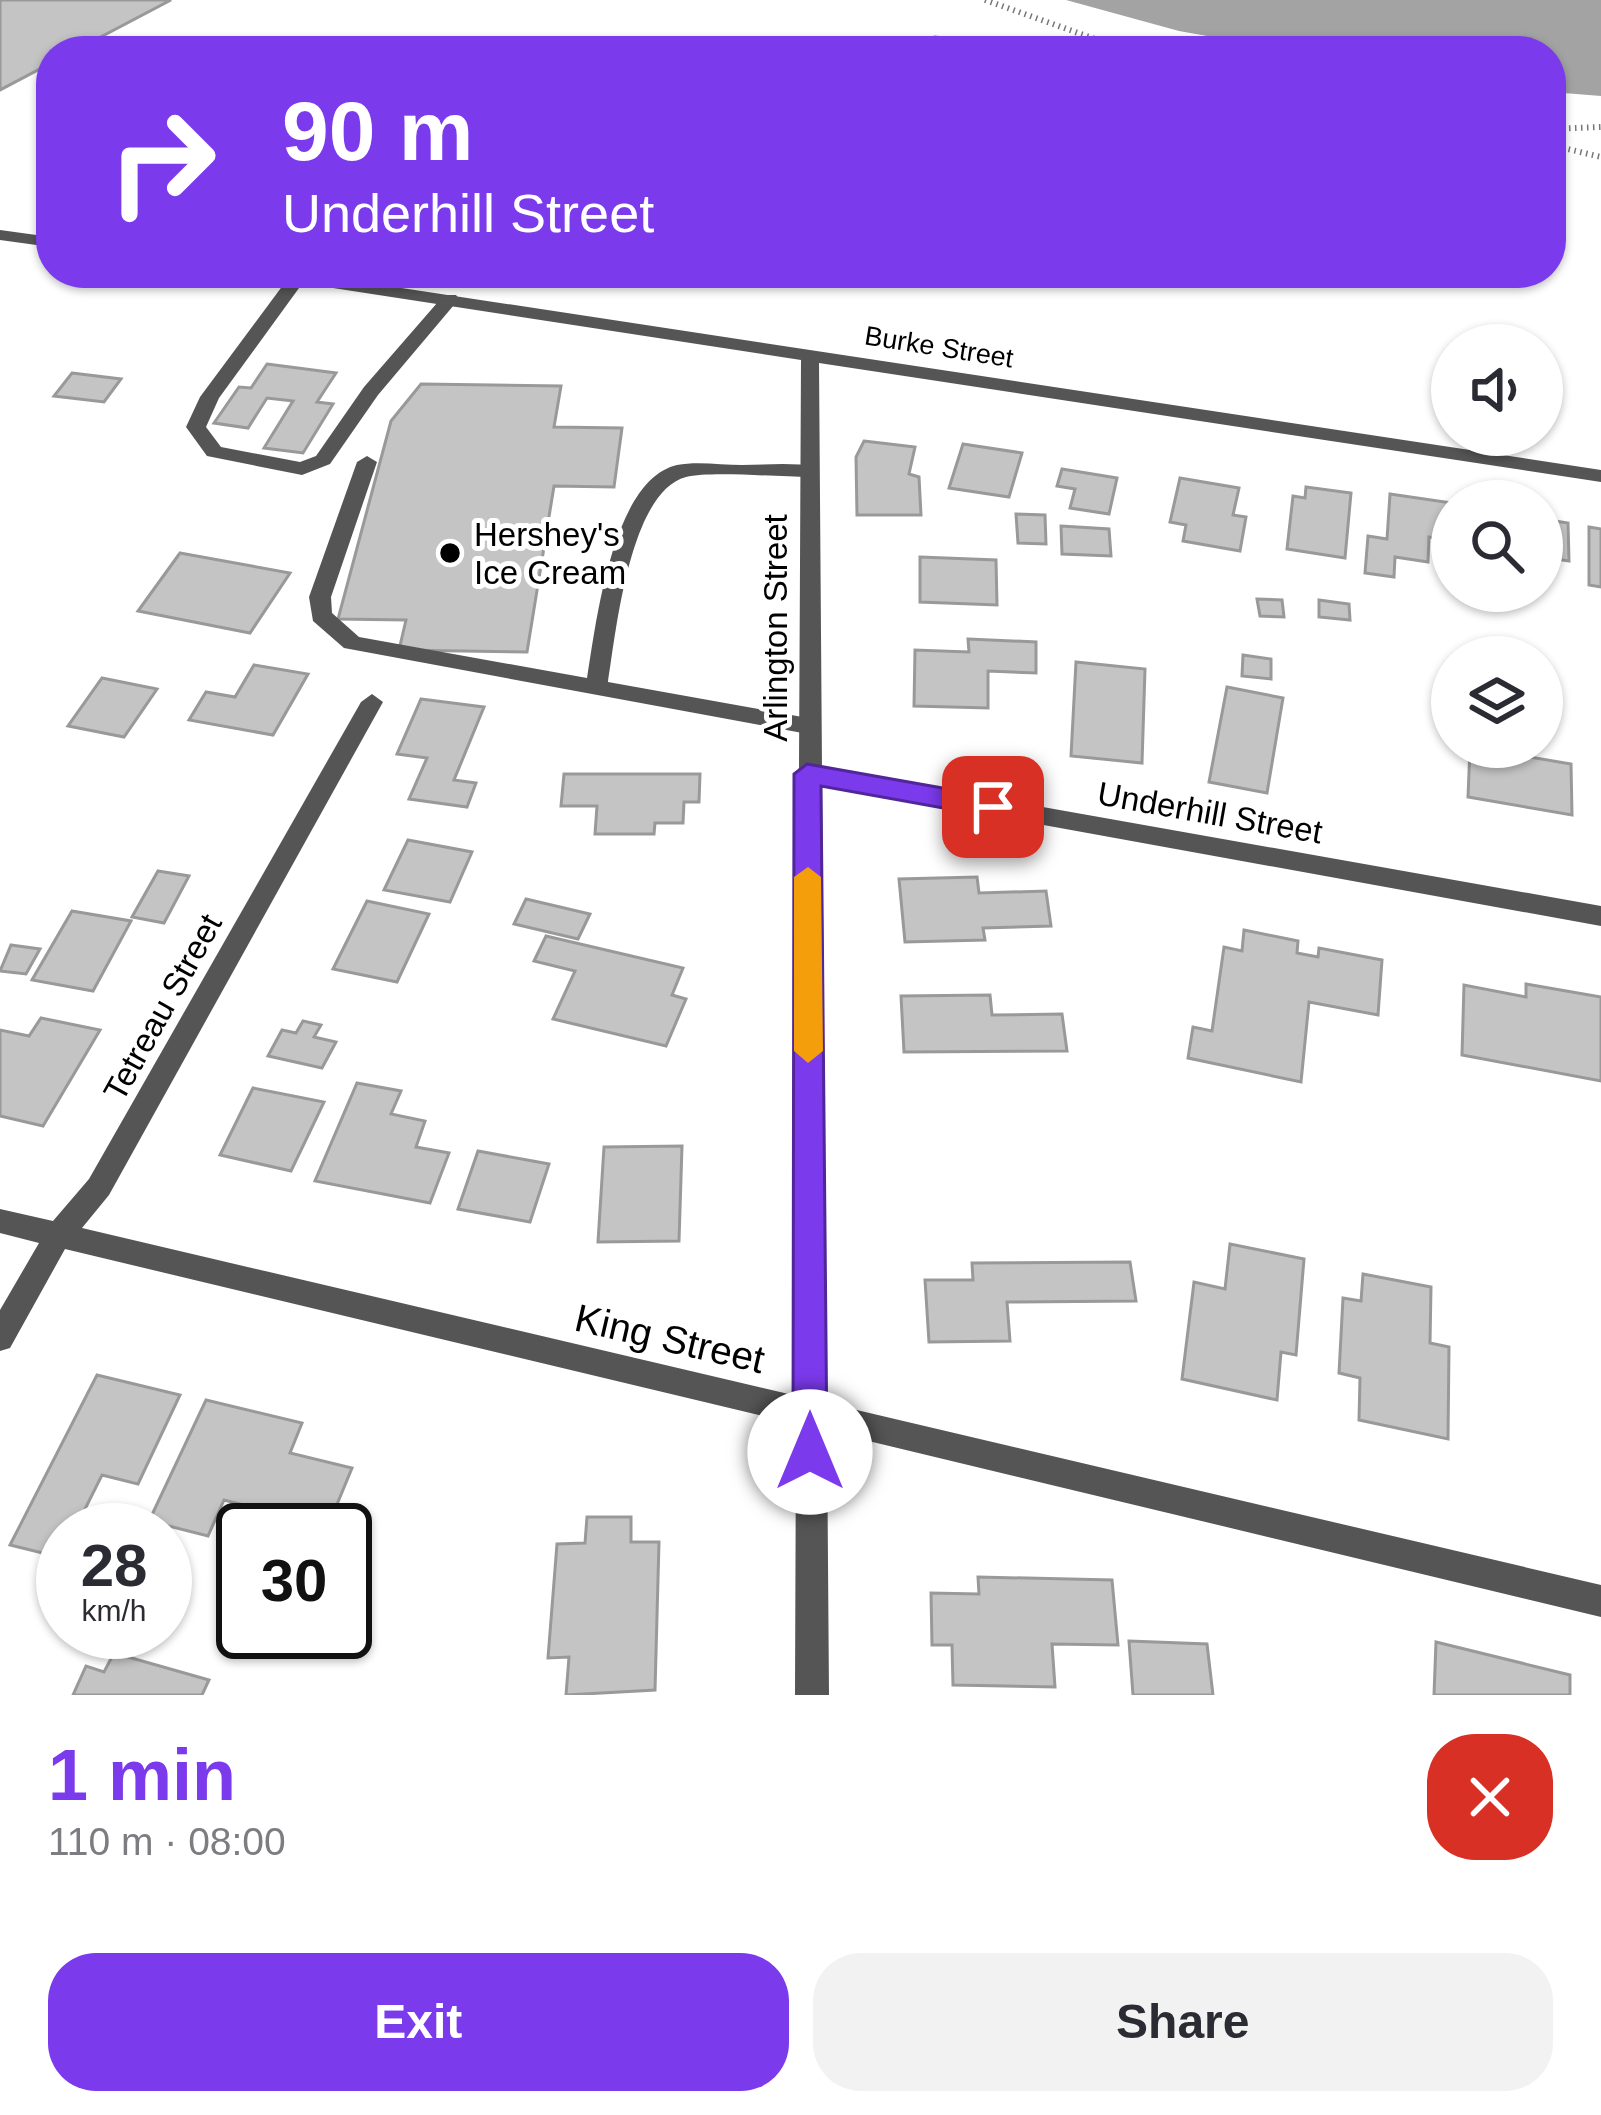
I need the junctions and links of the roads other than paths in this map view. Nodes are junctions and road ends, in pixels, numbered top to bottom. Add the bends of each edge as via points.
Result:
1 (0, 235) edge
2 (36, 240) edge
3 (290, 288) edge
4 (374, 288) edge
5 (450, 299) junction
6 (810, 354) junction
7 (367, 462) dead end
8 (809, 471) junction
9 (1601, 476) edge
10 (596, 690) junction
11 (372, 702) dead end
12 (808, 726) junction
13 (807, 774) junction
14 (1601, 916) edge
15 (0, 1220) edge
16 (59, 1234) junction
17 (0, 1338) edge
18 (810, 1410) junction
19 (1601, 1601) edge
20 (812, 1695) edge

1 - 2 street
3 - 5 street via 196,427 214,452 302,469 323,460
4 - 5 street, Burke Street
5 - 6 street, Burke Street
6 - 8 street, Arlington Street
6 - 9 street, Burke Street
7 - 10 street via 320,597 333,632 379,652
8 - 10 street via 679,471 664,480 625,549
8 - 12 street, Arlington Street
10 - 12 street
11 - 16 street, Tetreau Street via 99,1187
12 - 13 street, Arlington Street
13 - 14 street, Underhill Street
13 - 18 street, Arlington Street
15 - 16 street, King Street
16 - 17 street, Tetreau Street
16 - 18 street, King Street
18 - 19 street, King Street
18 - 20 street, Arlington Street

